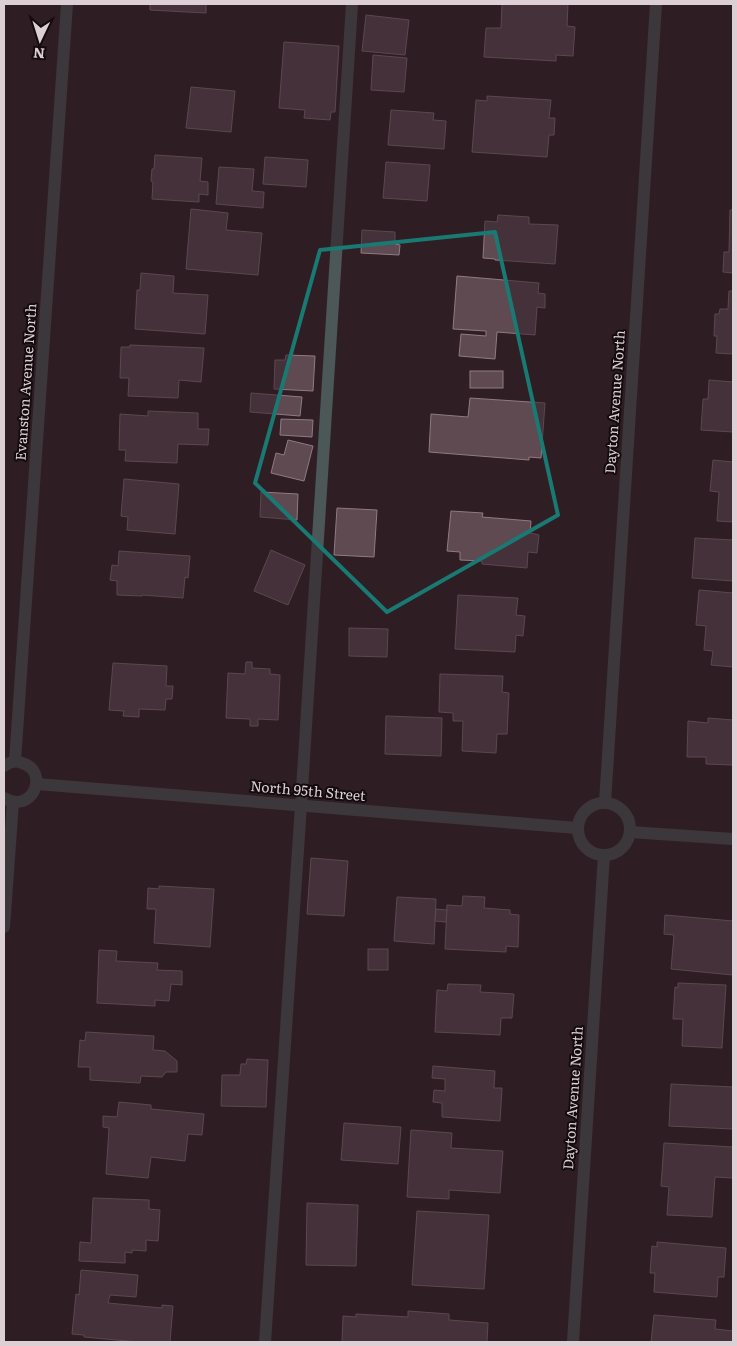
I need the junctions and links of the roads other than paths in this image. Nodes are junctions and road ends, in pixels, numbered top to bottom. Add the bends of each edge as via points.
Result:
1 (67, 4) edge
2 (352, 4) edge
3 (656, 4) edge
4 (9, 764) edge
5 (36, 784) junction
6 (8, 800) edge
7 (605, 803) junction
8 (301, 805) junction
9 (577, 828) junction
10 (630, 832) junction
11 (733, 840) edge
12 (604, 855) junction
13 (4, 927) edge
14 (266, 1342) edge
15 (573, 1342) edge

1 - 4 street, Evanston Avenue North
2 - 8 street
3 - 7 street, Dayton Avenue North
4 - 5 street via 28,765 36,777
5 - 6 street via 26,800
5 - 8 street, North 95th Street
6 - 13 street
7 - 9 street via 585,809
7 - 10 street via 624,811
8 - 9 street, North 95th Street
8 - 14 street
9 - 12 street via 581,843 587,850
10 - 11 street
10 - 12 street via 621,850
12 - 15 street, Dayton Avenue North

